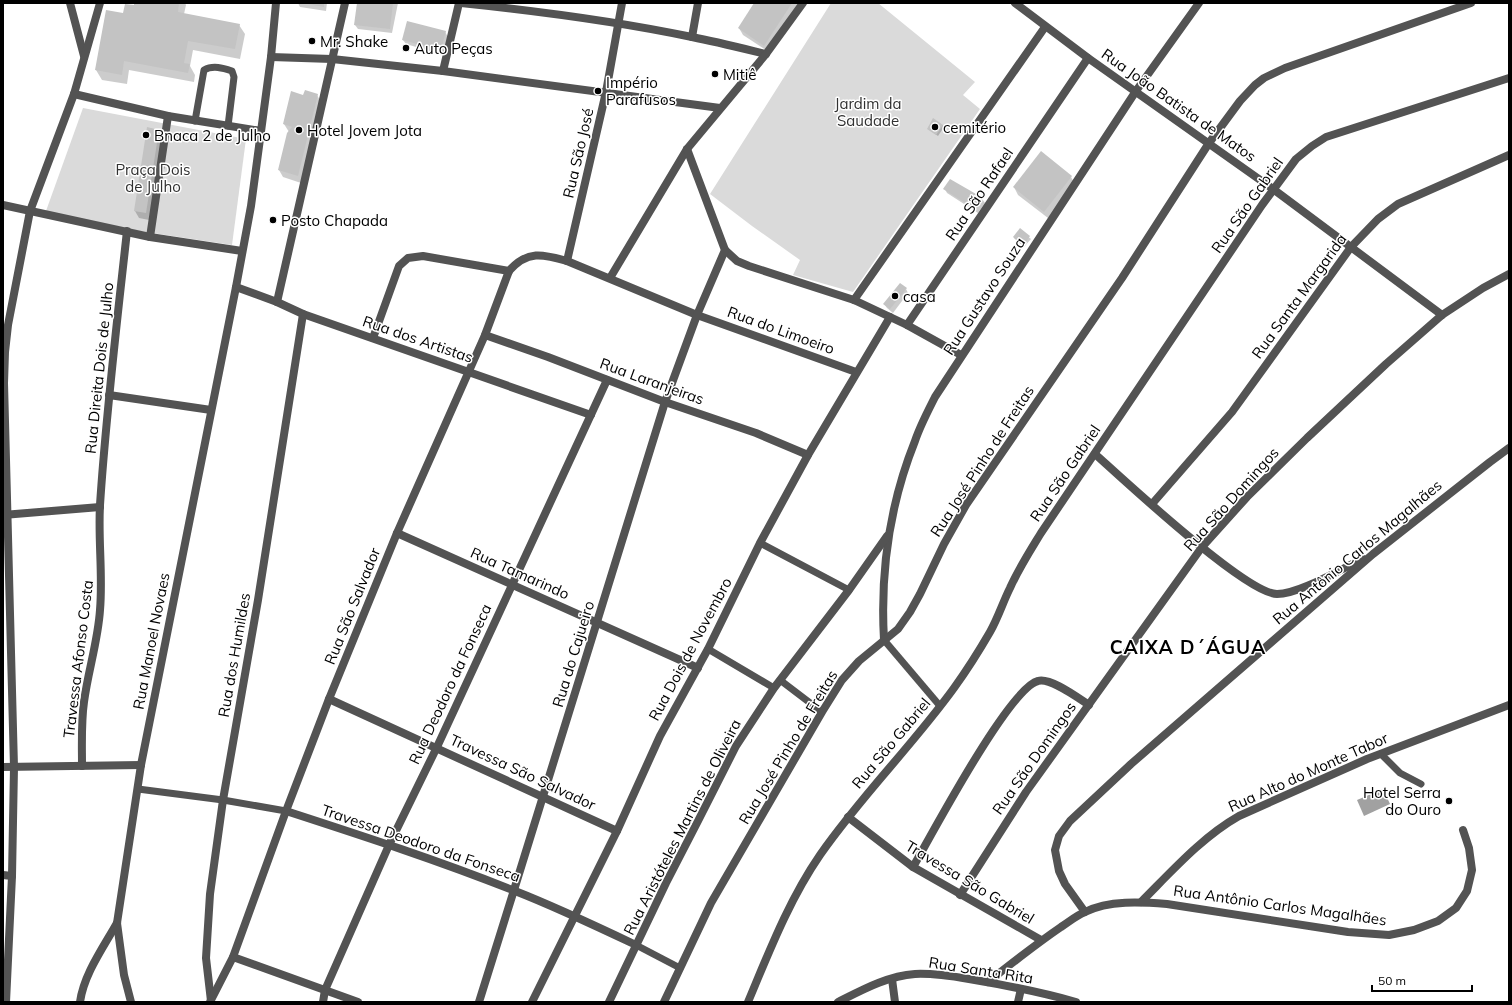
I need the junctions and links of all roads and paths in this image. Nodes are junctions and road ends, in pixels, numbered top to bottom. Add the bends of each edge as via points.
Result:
1 (70, 3) edge
2 (100, 3) edge
3 (276, 3) edge
4 (345, 3) edge
5 (460, 3) edge
6 (622, 3) edge
7 (698, 3) edge
8 (803, 3) edge
9 (1015, 3) edge
10 (1199, 3) edge
11 (1471, 3) edge
12 (537, 7) edge
13 (618, 24) junction
14 (1045, 26) junction
15 (692, 37) junction
16 (766, 54) junction
17 (271, 57) junction
18 (85, 58) junction
19 (1088, 58) junction
20 (332, 60) junction
21 (443, 70) junction
22 (1509, 78) edge
23 (1136, 91) junction
24 (606, 92) junction
25 (74, 94) junction
26 (720, 108) junction
27 (168, 116) junction
28 (195, 120) junction
29 (228, 126) junction
30 (262, 131) junction
31 (1209, 143) junction
32 (687, 149) junction
33 (1509, 155) edge
34 (1273, 189) junction
35 (3, 205) edge
36 (30, 210) junction
37 (128, 231) junction
38 (150, 237) junction
39 (1351, 247) junction
40 (725, 250) junction
41 (242, 251) junction
42 (567, 261) junction
43 (508, 271) junction
44 (1509, 274) edge
45 (610, 278) junction
46 (236, 287) junction
47 (854, 300) junction
48 (277, 302) junction
49 (303, 314) junction
50 (697, 315) junction
51 (1442, 316) junction
52 (890, 317) junction
53 (907, 325) junction
54 (485, 335) junction
55 (373, 338) junction
56 (961, 355) junction
57 (469, 371) junction
58 (856, 372) junction
59 (607, 380) junction
60 (109, 394) junction
61 (665, 402) junction
62 (211, 410) junction
63 (591, 415) junction
64 (1509, 448) edge
65 (1095, 454) junction
66 (808, 456) junction
67 (1152, 504) junction
68 (100, 507) junction
69 (6, 515) edge
70 (397, 533) junction
71 (888, 535) junction
72 (760, 543) junction
73 (1202, 547) junction
74 (1373, 554) junction
75 (512, 586) junction
76 (849, 590) junction
77 (597, 622) junction
78 (884, 640) junction
79 (708, 649) junction
80 (698, 668) junction
81 (780, 680) junction
82 (774, 688) junction
83 (329, 699) junction
84 (1089, 705) junction
85 (1509, 705) edge
86 (940, 706) junction
87 (822, 712) junction
88 (437, 747) junction
89 (1381, 754) junction
90 (141, 765) junction
91 (82, 766) junction
92 (3, 767) edge
93 (14, 767) junction
94 (1421, 784) dead end
95 (138, 789) junction
96 (542, 797) junction
97 (223, 800) junction
98 (286, 811) junction
99 (848, 817) junction
100 (1463, 830) dead end
101 (617, 831) junction
102 (389, 845) junction
103 (913, 867) junction
104 (3, 875) edge
105 (12, 876) junction
106 (514, 890) junction
107 (960, 895) junction
108 (1141, 902) junction
109 (1085, 912) junction
110 (575, 916) junction
111 (117, 923) junction
112 (1041, 940) junction
113 (636, 945) junction
114 (233, 958) junction
115 (680, 968) junction
116 (892, 978) junction
117 (988, 982) junction
118 (1020, 989) junction
119 (325, 990) junction
120 (6, 1002) edge
121 (80, 1002) edge
122 (131, 1002) edge
123 (210, 1002) edge
124 (323, 1002) edge
125 (358, 1002) edge
126 (479, 1002) edge
127 (532, 1002) edge
128 (609, 1002) edge
129 (664, 1002) edge
130 (748, 1002) edge
131 (838, 1002) edge
132 (895, 1002) edge
133 (1018, 1002) edge
134 (1076, 1002) edge

1 - 18 street
2 - 18 street
3 - 17 street
4 - 20 street
5 - 12 street
5 - 21 street
6 - 13 street, Rua São José
7 - 15 street
8 - 16 street
9 - 14 street, Rua João Batista de Matos
10 - 23 street, Rua Gustavo Souza
11 - 31 street, Rua José Pinho de Freitas via 1314,56 1264,78 1240,101
12 - 13 street
13 - 15 street
13 - 24 street, Rua São José
14 - 19 street, Rua João Batista de Matos
14 - 47 street
15 - 16 street
16 - 26 street
17 - 20 street
17 - 30 street
18 - 25 street
19 - 23 street, Rua João Batista de Matos
19 - 53 street, Rua São Rafael
20 - 21 street
20 - 48 street
21 - 24 street
22 - 34 street, Rua São Gabriel via 1326,137 1296,159
23 - 31 street, Rua João Batista de Matos
23 - 56 street, Rua Gustavo Souza
24 - 26 street
24 - 42 street, Rua São José
25 - 27 street
25 - 36 street
26 - 32 street
27 - 28 street
27 - 38 street
28 - 29 street
28 - 29 lane via 204,70 210,67 224,68 232,71 234,77
29 - 30 street
30 - 41 street
31 - 34 street, Rua João Batista de Matos
31 - 78 street, Rua José Pinho de Freitas via 1122,278 966,505 910,612 898,629
32 - 40 street
32 - 45 street
33 - 39 street, Rua Santa Margarida via 1398,204 1378,219
34 - 39 street, Rua João Batista de Matos
34 - 65 street, Rua São Gabriel
35 - 36 street
36 - 37 street
36 - 69 street via 5,352
37 - 38 street
37 - 60 street, Rua Direita Dois de Julho
38 - 41 street
39 - 51 street, Rua João Batista de Matos
39 - 67 street, Rua Santa Margarida via 1232,412
40 - 47 street via 737,261 749,266
40 - 50 street, Rua do Cajueiro
41 - 46 street
42 - 43 street via 545,255 532,256 516,263
42 - 45 street
43 - 54 street, Rua São Salvador
43 - 55 street via 423,256 408,258 399,266
44 - 51 street, Rua São Domingos
45 - 50 street
46 - 48 street, Rua dos Artistas
46 - 62 street, Rua Manoel Novaes
47 - 52 street
48 - 49 street, Rua dos Artistas
49 - 55 street, Rua dos Artistas
49 - 97 street, Rua dos Humildes via 258,600
50 - 58 street, Rua do Limoeiro
50 - 61 street, Rua do Cajueiro
51 - 73 street, Rua São Domingos via 1307,438 1247,497
52 - 53 street
52 - 58 street, Rua Dois de Novembro
53 - 56 street
54 - 57 street, Rua São Salvador
54 - 59 street, Rua Laranjeiras
55 - 57 street, Rua dos Artistas
56 - 71 street, Rua Gustavo Souza via 935,396 915,440 900,482
57 - 63 street, Rua dos Artistas
57 - 70 street, Rua São Salvador
58 - 66 street, Rua Dois de Novembro
59 - 61 street, Rua Laranjeiras
59 - 63 street, Rua Deodoro da Fonseca
60 - 62 street
60 - 68 street, Rua Direita Dois de Julho
61 - 66 street, Rua Laranjeiras via 756,433
61 - 77 street, Rua do Cajueiro
62 - 90 street, Rua Manoel Novaes
63 - 75 street, Rua Deodoro da Fonseca
64 - 74 street, Rua Antônio Carlos Magalhães
65 - 67 street
65 - 86 street, Rua São Gabriel via 1024,560 990,631
66 - 72 street, Rua Dois de Novembro
67 - 73 street
68 - 69 street
68 - 91 street, Travessa Afonso Costa via 102,586 97,637 84,702
69 - 93 street
70 - 75 street, Rua Tamarindo
70 - 83 street, Rua São Salvador
71 - 76 street, Rua Aristóteles Martins de Oliveira
71 - 78 street, Rua Gustavo Souza via 883,582
72 - 76 lane
72 - 79 street, Rua Dois de Novembro
73 - 74 street via 1247,582 1275,594 1298,590
73 - 84 street, Rua São Domingos
74 - 109 street, Rua Antônio Carlos Magalhães via 1131,764 1066,826 1059,836 1055,850 1059,871
75 - 77 street, Rua Tamarindo
75 - 88 street, Rua Deodoro da Fonseca
76 - 81 street, Rua Aristóteles Martins de Oliveira
77 - 80 street, Rua Tamarindo
77 - 96 street, Rua do Cajueiro
78 - 86 lane
78 - 87 street, Rua José Pinho de Freitas via 859,661 842,680
79 - 80 street, Rua Dois de Novembro
79 - 82 lane
80 - 101 street, Rua Dois de Novembro via 660,736
81 - 82 street, Rua Aristóteles Martins de Oliveira
81 - 87 lane
82 - 113 street, Rua Aristóteles Martins de Oliveira via 736,746
83 - 88 street, Travessa São Salvador
83 - 98 street, Rua São Salvador
84 - 103 street via 1044,680 1030,684 1020,693 990,734
84 - 107 street, Rua São Domingos via 1026,792
85 - 89 street, Rua Alto do Monte Tabor
86 - 99 street, Rua São Gabriel
87 - 115 street, Rua José Pinho de Freitas via 711,904
88 - 96 street, Travessa São Salvador
88 - 102 street, Rua Deodoro da Fonseca
89 - 94 lane via 1400,773
89 - 108 street, Rua Alto do Monte Tabor via 1262,805 1224,825 1189,854
90 - 91 street
90 - 95 street, Rua Manoel Novaes
91 - 93 street
92 - 93 street
93 - 105 street
95 - 97 lane, Travessa Deodoro da Fonseca
95 - 111 street, Rua Manoel Novaes
96 - 101 street, Travessa São Salvador
96 - 106 street, Rua do Cajueiro
97 - 98 lane, Travessa Deodoro da Fonseca
97 - 123 street, Rua dos Humildes via 206,939
98 - 102 street, Travessa Deodoro da Fonseca
98 - 114 street, Rua São Salvador
99 - 103 street, Travessa São Gabriel
99 - 130 street, Rua São Gabriel via 819,857 790,907
100 - 108 street, Rua Antônio Carlos Magalhães via 1472,870 1467,891 1456,908 1438,921 1414,930 1389,935 1348,932
101 - 110 street, Rua Dois de Novembro
102 - 106 street, Travessa Deodoro da Fonseca
102 - 119 street, Rua Deodoro da Fonseca
103 - 107 street, Travessa São Gabriel
104 - 105 street
105 - 120 street
106 - 110 street, Travessa Deodoro da Fonseca
106 - 126 street, Rua do Cajueiro
107 - 112 street, Travessa São Gabriel
108 - 109 street, Rua Antônio Carlos Magalhães via 1106,906
109 - 112 street, Rua Antônio Carlos Magalhães
110 - 113 street, Travessa Deodoro da Fonseca
110 - 127 street, Rua Dois de Novembro
111 - 121 street via 84,984
111 - 122 street, Rua Manoel Novaes via 124,975
112 - 117 street, Rua Antônio Carlos Magalhães
113 - 115 lane, Travessa Deodoro da Fonseca
113 - 128 street, Rua Aristóteles Martins de Oliveira
114 - 119 street
114 - 123 street, Rua São Salvador
115 - 129 street, Rua José Pinho de Freitas
116 - 117 street, Rua Santa Rita via 936,974
116 - 131 street, Rua Santa Rita
116 - 132 street
117 - 118 street, Rua Santa Rita
118 - 133 street
118 - 134 street, Rua Santa Rita
119 - 124 street, Rua Deodoro da Fonseca
119 - 125 street

